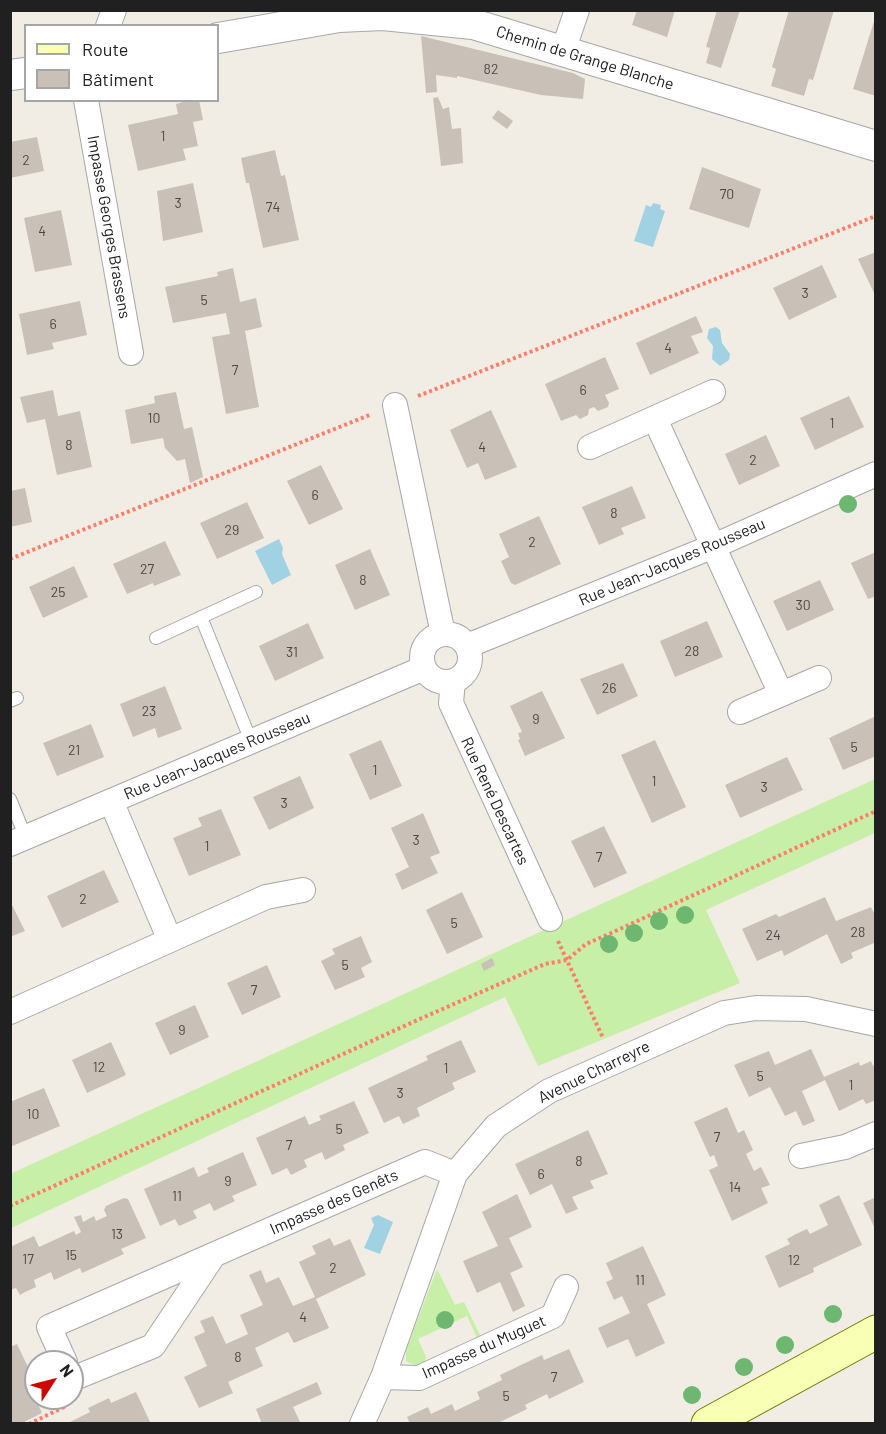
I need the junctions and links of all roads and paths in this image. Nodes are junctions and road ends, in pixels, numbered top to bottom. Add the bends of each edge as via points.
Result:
1 (577, 10) edge
2 (339, 14) edge
3 (219, 38) edge
4 (563, 51) junction
5 (86, 102) edge
6 (876, 146) edge
7 (876, 216) edge
8 (131, 353) dead end
9 (713, 392) dead end
10 (395, 405) junction
11 (655, 419) junction
12 (590, 447) dead end
13 (876, 474) edge
14 (714, 546) junction
15 (10, 559) edge
16 (256, 592) dead end
17 (201, 617) junction
18 (443, 634) junction
19 (156, 638) dead end
20 (467, 646) junction
21 (424, 668) junction
22 (819, 678) dead end
23 (453, 681) junction
24 (781, 694) junction
25 (740, 712) dead end
26 (251, 741) junction
27 (10, 799) edge
28 (111, 801) junction
29 (876, 812) edge
30 (18, 841) edge
31 (303, 890) dead end
32 (550, 919) joint
33 (169, 939) junction
34 (567, 960) junction
35 (10, 1012) edge
36 (876, 1024) edge
37 (614, 1060) junction
38 (876, 1134) edge
39 (801, 1156) dead end
40 (454, 1174) junction
41 (10, 1206) edge
42 (213, 1256) junction
43 (566, 1287) dead end
44 (876, 1332) edge
45 (59, 1350) edge
46 (84, 1374) edge
47 (383, 1377) junction
48 (58, 1410) edge
49 (29, 1424) edge
50 (362, 1424) edge
51 (708, 1424) edge

1 - 4 street
2 - 3 street, Chemin de Grange Blanche
2 - 4 street, Chemin de Grange Blanche via 473,24
4 - 6 street, Chemin de Grange Blanche
5 - 8 street, Impasse Georges Brassens
7 - 10 path
9 - 11 street
10 - 15 path
10 - 18 street
11 - 12 street
11 - 14 street
13 - 14 street, Rue Jean-Jacques Rousseau
14 - 20 street, Rue Jean-Jacques Rousseau
14 - 24 street
16 - 17 lane
17 - 19 lane
17 - 26 lane
18 - 20 street via 457,636
18 - 21 street via 425,646
20 - 23 street via 469,667
21 - 23 street via 433,679
21 - 26 street, Rue Jean-Jacques Rousseau
22 - 24 street
23 - 32 street, Rue René Descartes via 451,703
24 - 25 street
26 - 28 street, Rue Jean-Jacques Rousseau
27 - 30 lane
28 - 30 street, Rue Jean-Jacques Rousseau
28 - 33 street
29 - 34 path via 586,944
31 - 33 street via 266,897
32 - 34 path
33 - 35 street
34 - 37 path
34 - 41 path via 545,963
36 - 37 street, Avenue Charreyre via 806,1009 756,1008 724,1013
37 - 40 street, Avenue Charreyre via 549,1091 505,1120
38 - 39 street via 845,1147
40 - 42 street, Impasse des Genêts via 425,1162
40 - 47 street, Avenue Charreyre
42 - 45 street, Impasse des Genêts via 49,1327
42 - 46 street via 153,1346
43 - 47 street, Impasse du Muguet via 553,1316 419,1378
44 - 51 main road
47 - 50 street, Avenue Charreyre
48 - 49 path

